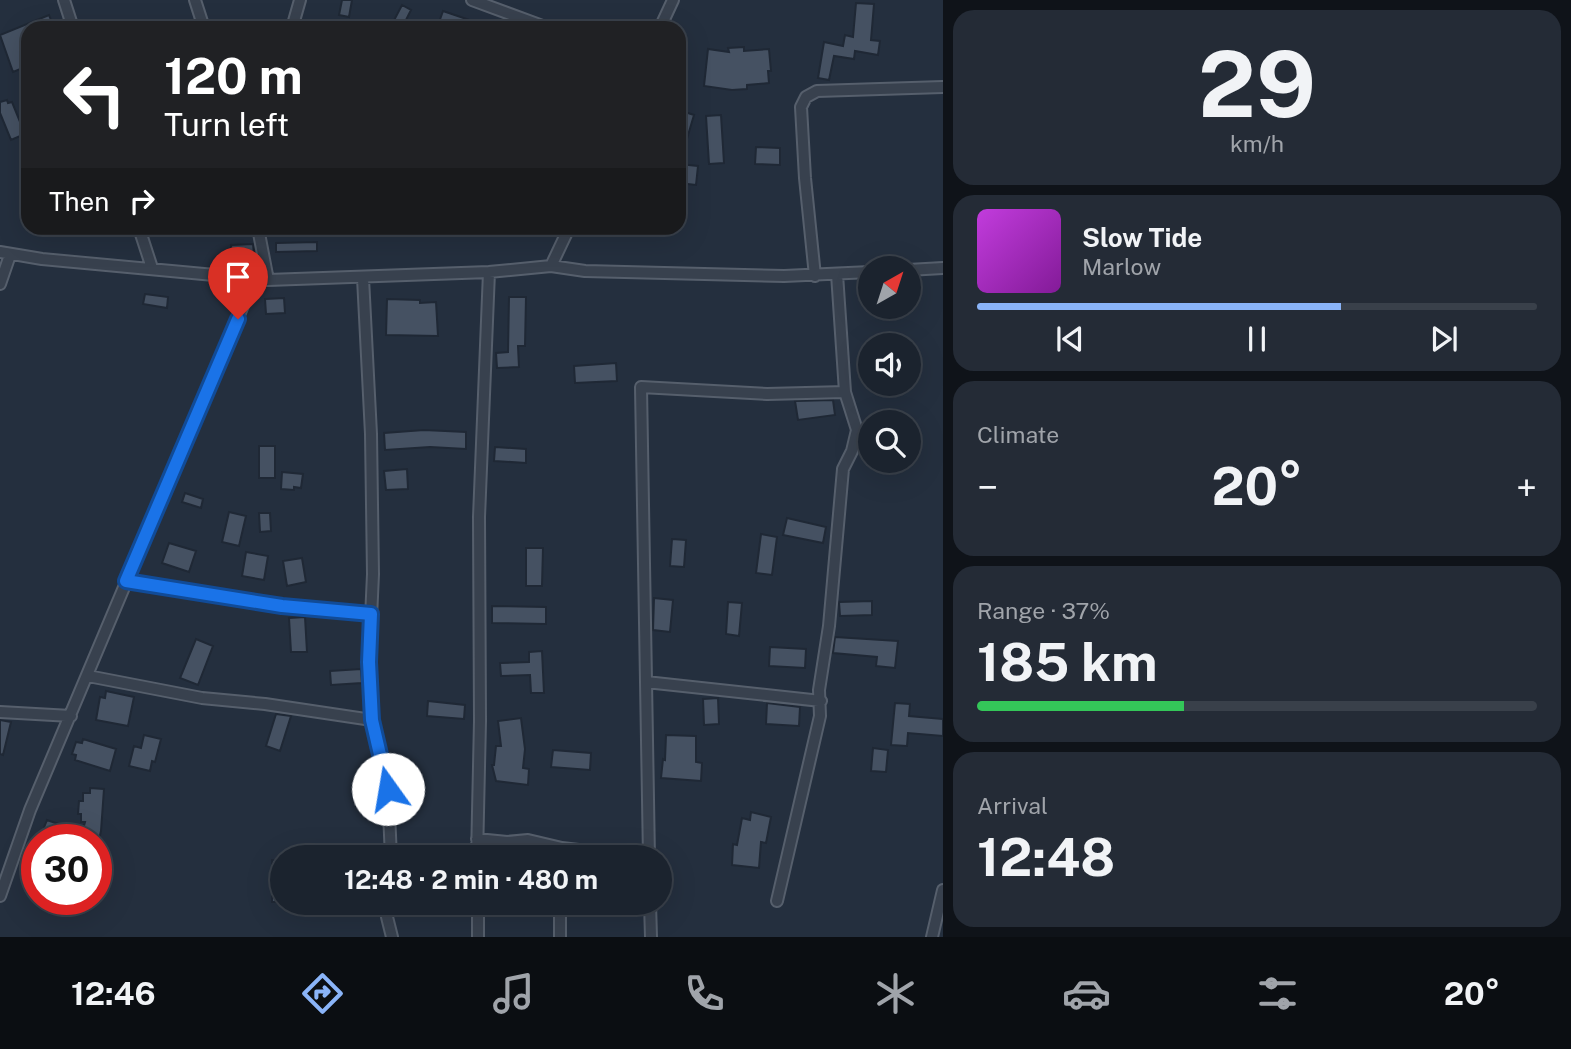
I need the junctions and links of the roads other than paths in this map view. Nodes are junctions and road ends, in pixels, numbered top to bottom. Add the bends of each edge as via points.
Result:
1 (64, 0) edge
2 (195, 0) edge
3 (300, 0) edge
4 (472, 0) edge
5 (673, 0) edge
6 (71, 21) edge
7 (202, 21) edge
8 (294, 21) edge
9 (529, 21) edge
10 (663, 21) edge
11 (943, 87) edge
12 (141, 235) edge
13 (259, 235) edge
14 (566, 235) edge
15 (5, 253) edge
16 (551, 266) junction
17 (152, 268) junction
18 (943, 268) edge
19 (921, 269) edge
20 (489, 272) junction
21 (858, 273) edge
22 (837, 274) junction
23 (815, 276) junction
24 (255, 277) junction
25 (362, 278) junction
26 (268, 280) junction
27 (0, 284) edge
28 (845, 392) junction
29 (126, 581) junction
30 (371, 614) junction
31 (88, 676) junction
32 (646, 682) junction
33 (821, 701) junction
34 (0, 712) edge
35 (71, 716) junction
36 (372, 720) junction
37 (477, 839) junction
38 (390, 845) edge
39 (477, 845) edge
40 (542, 845) edge
41 (649, 845) edge
42 (942, 894) edge
43 (0, 896) edge
44 (777, 901) dead end
45 (387, 915) edge
46 (478, 915) edge
47 (560, 915) edge
48 (651, 915) edge
49 (392, 937) edge
50 (478, 937) edge
51 (559, 937) edge
52 (652, 937) edge
53 (932, 937) edge

1 - 6 street
2 - 7 street
3 - 8 street
4 - 9 street
5 - 10 street
11 - 23 street via 817,91 806,97 801,107 802,132
12 - 17 street
13 - 26 street
14 - 16 street
15 - 17 street
15 - 27 street
16 - 20 street
16 - 23 street via 585,271
17 - 24 street
18 - 19 street
20 - 25 street
20 - 37 street via 479,517
21 - 22 street
22 - 23 street
22 - 28 street
24 - 26 street
24 - 29 street
25 - 26 street
25 - 30 street via 371,434
28 - 32 street via 767,394 640,387
28 - 33 street via 857,430 843,469
29 - 30 street via 282,606
29 - 31 street
30 - 36 street
31 - 35 street
31 - 36 street via 202,698
32 - 33 street
32 - 41 street
33 - 44 street
34 - 35 street
35 - 43 street via 30,810
36 - 38 street via 388,789
37 - 39 street
37 - 40 street via 528,839
42 - 53 street
45 - 49 street
46 - 50 street
47 - 51 street
48 - 52 street

